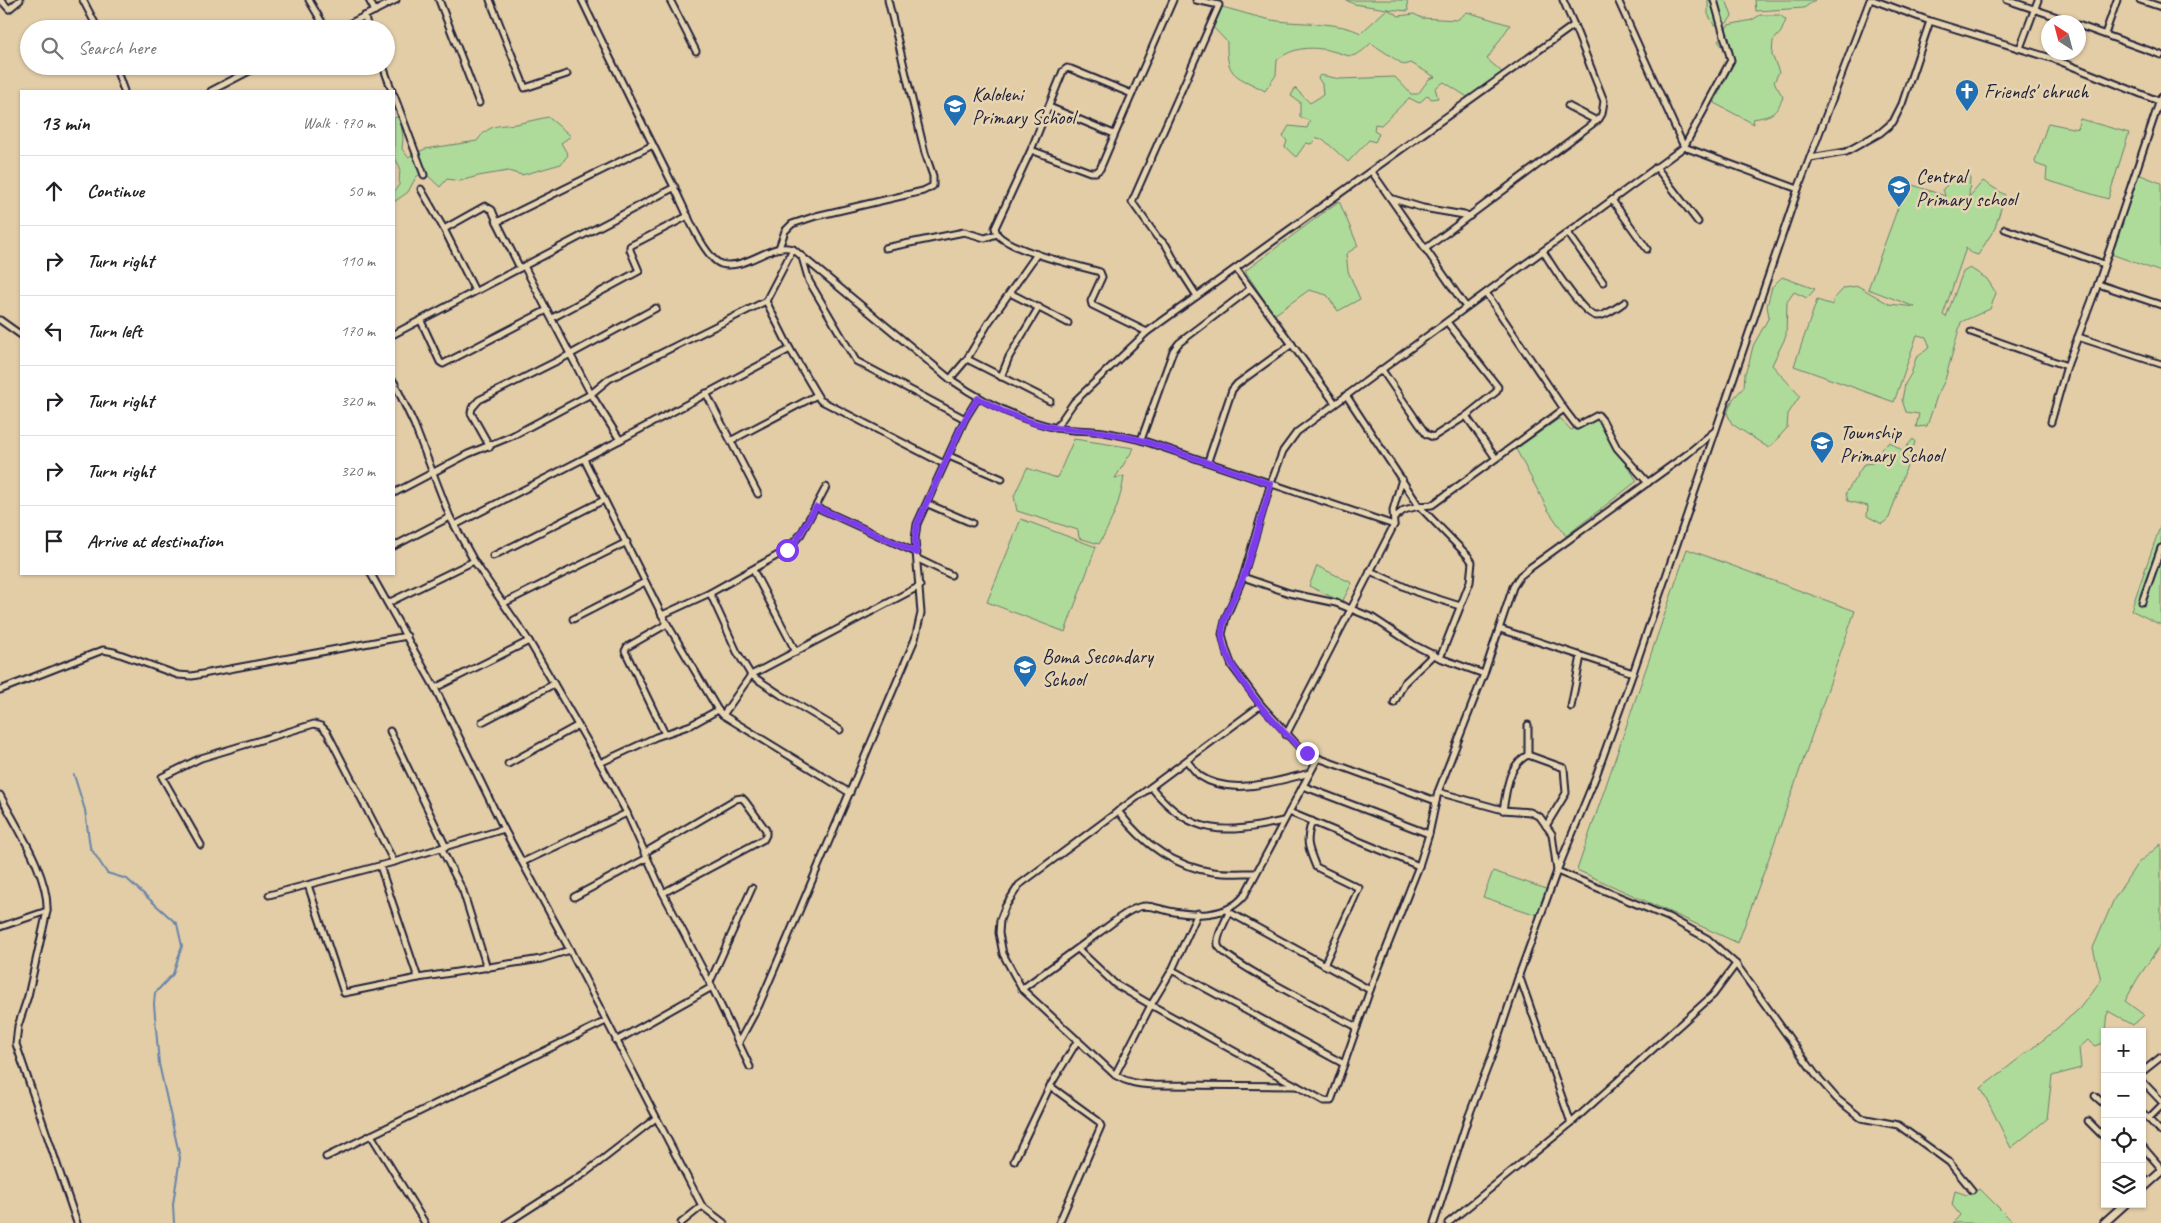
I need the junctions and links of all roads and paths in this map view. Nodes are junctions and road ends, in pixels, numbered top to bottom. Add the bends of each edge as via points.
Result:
1 (1, 0) edge
2 (20, 0) edge
3 (83, 0) edge
4 (309, 0) edge
5 (369, 0) edge
6 (396, 0) edge
7 (439, 0) edge
8 (490, 0) edge
9 (582, 0) edge
10 (670, 0) edge
11 (888, 0) edge
12 (1173, 0) edge
13 (1196, 0) edge
14 (1563, 0) edge
15 (1618, 0) edge
16 (1714, 0) edge
17 (1871, 0) edge
18 (2007, 0) edge
19 (2038, 0) edge
20 (2117, 0) edge
21 (2140, 0) edge
22 (2161, 7) edge
23 (2034, 10) junction
24 (375, 11) junction
25 (2050, 15) edge
26 (364, 16) junction
27 (93, 20) edge
28 (321, 20) edge
29 (356, 20) edge
30 (366, 20) edge
31 (1930, 21) junction
32 (1574, 25) junction
33 (2086, 28) edge
34 (2105, 34) junction
35 (2020, 48) junction
36 (696, 51) dead end
37 (2161, 55) edge
38 (568, 74) dead end
39 (118, 75) edge
40 (242, 75) edge
41 (386, 75) edge
42 (124, 90) edge
43 (214, 90) edge
44 (392, 90) edge
45 (1132, 94) junction
46 (395, 98) edge
47 (2160, 100) edge
48 (479, 103) dead end
49 (1568, 106) dead end
50 (1049, 107) junction
51 (1597, 121) junction
52 (1114, 134) junction
53 (653, 145) junction
54 (1684, 147) junction
55 (1031, 150) junction
56 (1810, 158) junction
57 (1656, 167) junction
58 (1372, 172) junction
59 (424, 175) dead end
60 (674, 187) junction
61 (421, 189) dead end
62 (1798, 189) junction
63 (1392, 199) junction
64 (1612, 200) junction
65 (688, 216) junction
66 (1470, 216) junction
67 (497, 222) junction
68 (1698, 222) dead end
69 (444, 229) junction
70 (2005, 229) dead end
71 (1568, 233) junction
72 (996, 234) junction
73 (779, 248) junction
74 (884, 248) dead end
75 (793, 249) junction
76 (1425, 249) junction
77 (1647, 249) dead end
78 (1542, 251) junction
79 (1037, 254) junction
80 (802, 256) junction
81 (2104, 264) junction
82 (522, 267) junction
83 (1236, 270) junction
84 (1603, 282) dead end
85 (2098, 284) junction
86 (1250, 289) junction
87 (475, 291) junction
88 (1010, 293) junction
89 (1486, 293) junction
90 (1197, 296) junction
91 (766, 300) junction
92 (1625, 302) dead end
93 (2161, 305) edge
94 (1039, 306) junction
95 (1466, 307) junction
96 (656, 308) dead end
97 (547, 310) junction
98 (552, 318) junction
99 (0, 320) edge
100 (421, 321) junction
101 (1447, 322) junction
102 (1068, 323) dead end
103 (1147, 332) junction
104 (1971, 332) dead end
105 (20, 334) edge
106 (395, 334) edge
107 (2078, 337) junction
108 (1292, 344) junction
109 (790, 349) junction
110 (571, 354) junction
111 (967, 359) junction
112 (2161, 364) edge
113 (2068, 366) junction
114 (1382, 370) junction
115 (1001, 377) junction
116 (950, 379) junction
117 (395, 387) edge
118 (706, 393) junction
119 (591, 394) junction
120 (817, 395) junction
121 (1346, 395) junction
122 (978, 398) junction
123 (1050, 401) dead end
124 (1336, 403) junction
125 (1564, 409) junction
126 (1466, 416) junction
127 (965, 419) junction
128 (2051, 422) dead end
129 (1056, 428) junction
130 (1715, 431) junction
131 (620, 440) junction
132 (732, 440) junction
133 (1141, 440) junction
134 (490, 447) junction
135 (949, 456) junction
136 (1496, 457) junction
137 (584, 459) junction
138 (1208, 461) junction
139 (944, 464) junction
140 (432, 474) junction
141 (1002, 479) dead end
142 (1402, 479) junction
143 (1648, 483) junction
144 (1271, 484) junction
145 (826, 487) dead end
146 (395, 492) edge
147 (758, 494) dead end
148 (604, 500) junction
149 (928, 504) junction
150 (1419, 506) junction
151 (816, 507) junction
152 (450, 517) junction
153 (1394, 518) junction
154 (972, 523) dead end
155 (455, 525) junction
156 (1394, 526) junction
157 (627, 542) junction
158 (395, 545) edge
159 (2161, 548) edge
160 (493, 556) dead end
161 (917, 556) junction
162 (474, 561) junction
163 (753, 570) junction
164 (1370, 571) junction
165 (372, 575) edge
166 (951, 575) dead end
167 (1243, 577) junction
168 (645, 582) junction
169 (920, 586) junction
170 (710, 592) junction
171 (2142, 602) dead end
172 (388, 603) junction
173 (504, 603) junction
174 (1460, 606) junction
175 (1351, 609) junction
176 (662, 615) junction
177 (573, 619) dead end
178 (667, 624) junction
179 (1500, 629) junction
180 (407, 636) junction
181 (529, 641) junction
182 (796, 652) junction
183 (1434, 654) junction
184 (1581, 656) junction
185 (1440, 658) junction
186 (1633, 673) junction
187 (1484, 674) junction
188 (751, 675) junction
189 (554, 684) junction
190 (435, 688) junction
191 (0, 690) edge
192 (1394, 703) dead end
193 (1261, 705) junction
194 (1571, 707) dead end
195 (718, 710) junction
196 (723, 715) junction
197 (482, 722) dead end
198 (1528, 724) dead end
199 (578, 726) junction
200 (840, 730) dead end
201 (390, 731) dead end
202 (665, 734) junction
203 (1286, 735) junction
204 (1528, 755) junction
205 (1318, 758) junction
206 (1187, 761) junction
207 (600, 763) junction
208 (508, 764) dead end
209 (1310, 773) junction
210 (1303, 786) junction
211 (1151, 787) junction
212 (1438, 792) junction
213 (850, 793) junction
214 (0, 795) edge
215 (1436, 802) junction
216 (1503, 810) junction
217 (1118, 811) junction
218 (1289, 812) junction
219 (627, 813) junction
220 (1312, 821) junction
221 (1284, 822) junction
222 (1546, 826) junction
223 (504, 829) junction
224 (1429, 834) junction
225 (201, 845) dead end
226 (443, 848) junction
227 (645, 855) junction
228 (394, 862) junction
229 (524, 862) junction
230 (380, 866) junction
231 (1419, 866) junction
232 (1557, 871) junction
233 (1255, 873) junction
234 (308, 885) junction
235 (752, 888) dead end
236 (663, 893) junction
237 (269, 895) dead end
238 (574, 897) dead end
239 (47, 911) junction
240 (1228, 911) junction
241 (1198, 913) junction
242 (0, 927) edge
243 (1078, 949) junction
244 (570, 950) junction
245 (1736, 964) junction
246 (1324, 965) junction
247 (487, 968) junction
248 (1172, 970) junction
249 (1520, 974) junction
250 (418, 978) junction
251 (711, 984) junction
252 (1022, 989) junction
253 (1370, 990) junction
254 (1151, 1005) junction
255 (606, 1021) junction
256 (1358, 1027) junction
257 (1078, 1040) junction
258 (616, 1042) junction
259 (739, 1042) junction
260 (2161, 1056) edge
261 (1344, 1064) junction
262 (750, 1067) dead end
263 (2146, 1069) edge
264 (1115, 1075) junction
265 (2146, 1085) edge
266 (1050, 1086) junction
267 (1297, 1086) junction
268 (2095, 1096) dead end
269 (2101, 1101) edge
270 (2161, 1101) edge
271 (2161, 1106) edge
272 (2146, 1117) edge
273 (656, 1118) junction
274 (2148, 1119) junction
275 (2088, 1121) dead end
276 (1571, 1123) junction
277 (2161, 1132) edge
278 (2101, 1134) edge
279 (371, 1135) junction
280 (2146, 1151) edge
281 (326, 1157) dead end
282 (1014, 1161) dead end
283 (2161, 1168) edge
284 (2161, 1172) edge
285 (2146, 1180) edge
286 (2149, 1183) junction
287 (2146, 1186) edge
288 (1972, 1190) dead end
289 (702, 1206) junction
290 (2121, 1208) edge
291 (77, 1223) edge
292 (425, 1223) edge
293 (507, 1223) edge
294 (681, 1223) edge
295 (724, 1223) edge
296 (1059, 1223) edge
297 (1434, 1223) edge
298 (1448, 1223) edge
299 (2104, 1223) edge

1 - 2 street via 9,9
3 - 27 street
4 - 28 street
5 - 24 street
6 - 24 street
7 - 48 street
8 - 38 street via 525,88
9 - 53 street
10 - 36 street
11 - 73 street via 925,153 934,176 932,186 924,191 792,224 785,231
12 - 45 street
13 - 90 street via 1220,5 1132,202 1166,245
14 - 32 street
15 - 54 street
16 - 54 street via 1731,60
17 - 31 street
17 - 56 street
18 - 23 street
19 - 23 street
20 - 34 street
21 - 22 street
23 - 25 street
23 - 35 street
24 - 26 street
26 - 29 street
26 - 30 street
31 - 35 street
31 - 56 street via 1893,122 1846,152
32 - 51 street via 1604,101
32 - 58 street
33 - 34 street
34 - 37 street
35 - 47 street
39 - 42 street
40 - 43 street
41 - 44 street
45 - 50 street via 1067,68
45 - 52 street
46 - 59 street
47 - 81 street
49 - 51 street
50 - 52 street
50 - 55 street
51 - 66 street
52 - 55 street via 1096,172
53 - 60 street
53 - 67 street
54 - 57 street
54 - 62 street
55 - 72 street via 997,221
56 - 62 street
57 - 64 street
57 - 68 street
58 - 63 street
58 - 83 street
60 - 65 street
60 - 82 street
61 - 69 street
62 - 130 street
63 - 66 street
63 - 76 street
64 - 71 street
64 - 77 street
65 - 73 street via 712,258 721,264 748,261
65 - 98 street via 630,246 639,271
66 - 76 street
67 - 69 street via 492,210 486,206
67 - 82 street
69 - 87 street
70 - 81 street
71 - 78 street
71 - 84 street
72 - 74 street via 985,238 964,232
72 - 79 street
73 - 75 street
75 - 80 street
75 - 91 street
76 - 95 street
78 - 89 street
78 - 92 street via 1592,316 1599,316
79 - 88 street
79 - 103 street via 1100,272 1102,275 1092,305
80 - 116 street
80 - 127 street via 809,281 856,361
81 - 85 street
82 - 87 street
82 - 97 street
83 - 86 street
83 - 90 street
85 - 93 street
85 - 107 street
86 - 108 street
86 - 133 street via 1173,351
87 - 100 street
88 - 94 street
88 - 111 street
89 - 95 street
89 - 125 street
90 - 103 street
91 - 109 street
91 - 119 street via 609,379
94 - 102 street
94 - 115 street
95 - 101 street
96 - 110 street
97 - 98 street
97 - 100 street via 443,364
98 - 110 street
99 - 105 street
100 - 106 street
101 - 114 street
101 - 126 street via 1498,387
103 - 129 street via 1074,402
104 - 113 street
107 - 112 street
107 - 113 street
108 - 124 street
108 - 138 street via 1232,390
109 - 118 street
109 - 120 street
110 - 119 street
110 - 134 street via 474,404 472,417
111 - 115 street
111 - 116 street
113 - 128 street
114 - 121 street
114 - 126 street via 1426,434 1433,436
115 - 123 street
116 - 122 street
117 - 140 street via 414,424
118 - 131 street
118 - 132 street
119 - 131 street
119 - 134 street
120 - 132 street
120 - 139 street via 826,403
121 - 124 street
121 - 142 street
122 - 127 street
122 - 129 street via 1018,417
124 - 144 street via 1292,437
125 - 136 street
125 - 143 street via 1577,426 1598,416 1617,448
126 - 136 street
127 - 135 street
129 - 133 street
130 - 143 street
130 - 186 street
131 - 137 street
132 - 147 street
133 - 138 street
134 - 140 street via 479,449
135 - 139 street
135 - 141 street
136 - 150 street via 1432,504
137 - 148 street
137 - 155 street
138 - 144 street
139 - 149 street
140 - 146 street
140 - 152 street
142 - 150 street
142 - 153 street via 1393,510
143 - 179 street via 1520,576 1512,587
144 - 156 street
144 - 167 street
145 - 151 street
148 - 157 street
148 - 160 street
149 - 154 street
149 - 161 street via 917,524
150 - 153 street via 1404,510
150 - 174 street via 1472,562 1470,582
151 - 161 street
151 - 163 street via 795,543
152 - 155 street
152 - 158 street
153 - 156 street
155 - 162 street
156 - 164 street
157 - 168 street
157 - 173 street
159 - 171 street
161 - 166 street
161 - 169 street
162 - 172 street
162 - 173 street
163 - 170 street
163 - 182 street
164 - 174 street via 1416,592
164 - 175 street
165 - 172 street
167 - 175 street
167 - 193 street via 1222,634 1232,666
168 - 176 street
168 - 177 street
169 - 182 street
169 - 213 street via 922,613 915,639
170 - 176 street
170 - 188 street
172 - 180 street
173 - 181 street
174 - 185 street
175 - 183 street via 1373,618
175 - 203 street
176 - 178 street
178 - 195 street
178 - 202 street via 625,650
179 - 184 street
179 - 187 street
180 - 190 street
180 - 191 street via 192,676 178,675 103,650
181 - 189 street
181 - 190 street
182 - 188 street
183 - 185 street
183 - 192 street via 1404,683
184 - 186 street
184 - 194 street
185 - 187 street
186 - 232 street
187 - 212 street
188 - 196 street
188 - 200 street
189 - 197 street
189 - 199 street
190 - 223 street
193 - 203 street
193 - 206 street
195 - 196 street
195 - 202 street via 691,725
196 - 213 street
198 - 204 street
199 - 207 street
199 - 208 street
201 - 226 street
202 - 207 street
203 - 205 street
204 - 216 street via 1519,759 1512,768
204 - 222 street via 1564,768 1566,793
205 - 209 street
205 - 215 street
206 - 209 street via 1199,775 1213,783 1234,786 1256,785
206 - 211 street
207 - 219 street
209 - 210 street
210 - 218 street
210 - 224 street
211 - 217 street
211 - 221 street via 1165,804 1199,825 1246,830
212 - 215 street
212 - 216 street
213 - 259 street via 759,1005
214 - 239 street via 43,880 48,898
215 - 224 street
216 - 222 street via 1530,812
217 - 233 street via 1148,845 1184,864 1213,872
217 - 252 street via 1019,885 1005,907 999,933 1003,954
218 - 220 street
218 - 221 street
219 - 227 street
219 - 229 street
220 - 231 street
220 - 246 street via 1306,837 1316,867 1359,888
221 - 233 street
222 - 232 street via 1552,834
223 - 226 street
223 - 229 street
224 - 231 street
225 - 228 street via 162,777 201,758 314,724 327,732
226 - 228 street
226 - 247 street via 463,891
227 - 236 street
227 - 236 street via 736,799 745,801 766,830 764,839
227 - 238 street
228 - 230 street
229 - 244 street
230 - 234 street
230 - 250 street
231 - 253 street
232 - 245 street via 1668,916 1708,939
232 - 249 street
233 - 240 street via 1244,896
234 - 237 street
234 - 250 street via 343,992
235 - 251 street
236 - 251 street
239 - 242 street
239 - 291 street via 16,1044
240 - 241 street
240 - 246 street
240 - 256 street via 1218,941 1222,952 1254,973
241 - 243 street via 1152,906 1138,908
241 - 248 street
243 - 252 street
243 - 254 street via 1115,984
244 - 247 street via 541,959
244 - 255 street
245 - 276 street via 1713,995
245 - 288 street via 1815,1074 1837,1098 1860,1118 1898,1126 1949,1162
246 - 253 street
247 - 250 street
248 - 254 street
248 - 261 street
249 - 276 street
249 - 297 street
251 - 258 street
251 - 259 street
252 - 257 street
253 - 256 street
254 - 264 street
254 - 267 street
255 - 258 street
255 - 279 street
256 - 261 street
257 - 264 street
257 - 266 street
258 - 273 street
259 - 262 street
260 - 263 street
261 - 267 street via 1333,1098 1328,1102
264 - 267 street via 1136,1084
265 - 270 street
266 - 282 street
266 - 296 street via 1101,1126
268 - 269 street
271 - 274 street
272 - 274 street
273 - 289 street
273 - 293 street via 584,1173
274 - 277 street
275 - 278 street
276 - 298 street
279 - 281 street
279 - 292 street
280 - 283 street
284 - 286 street
285 - 286 street
286 - 287 street
289 - 294 street
289 - 295 street
290 - 299 street

